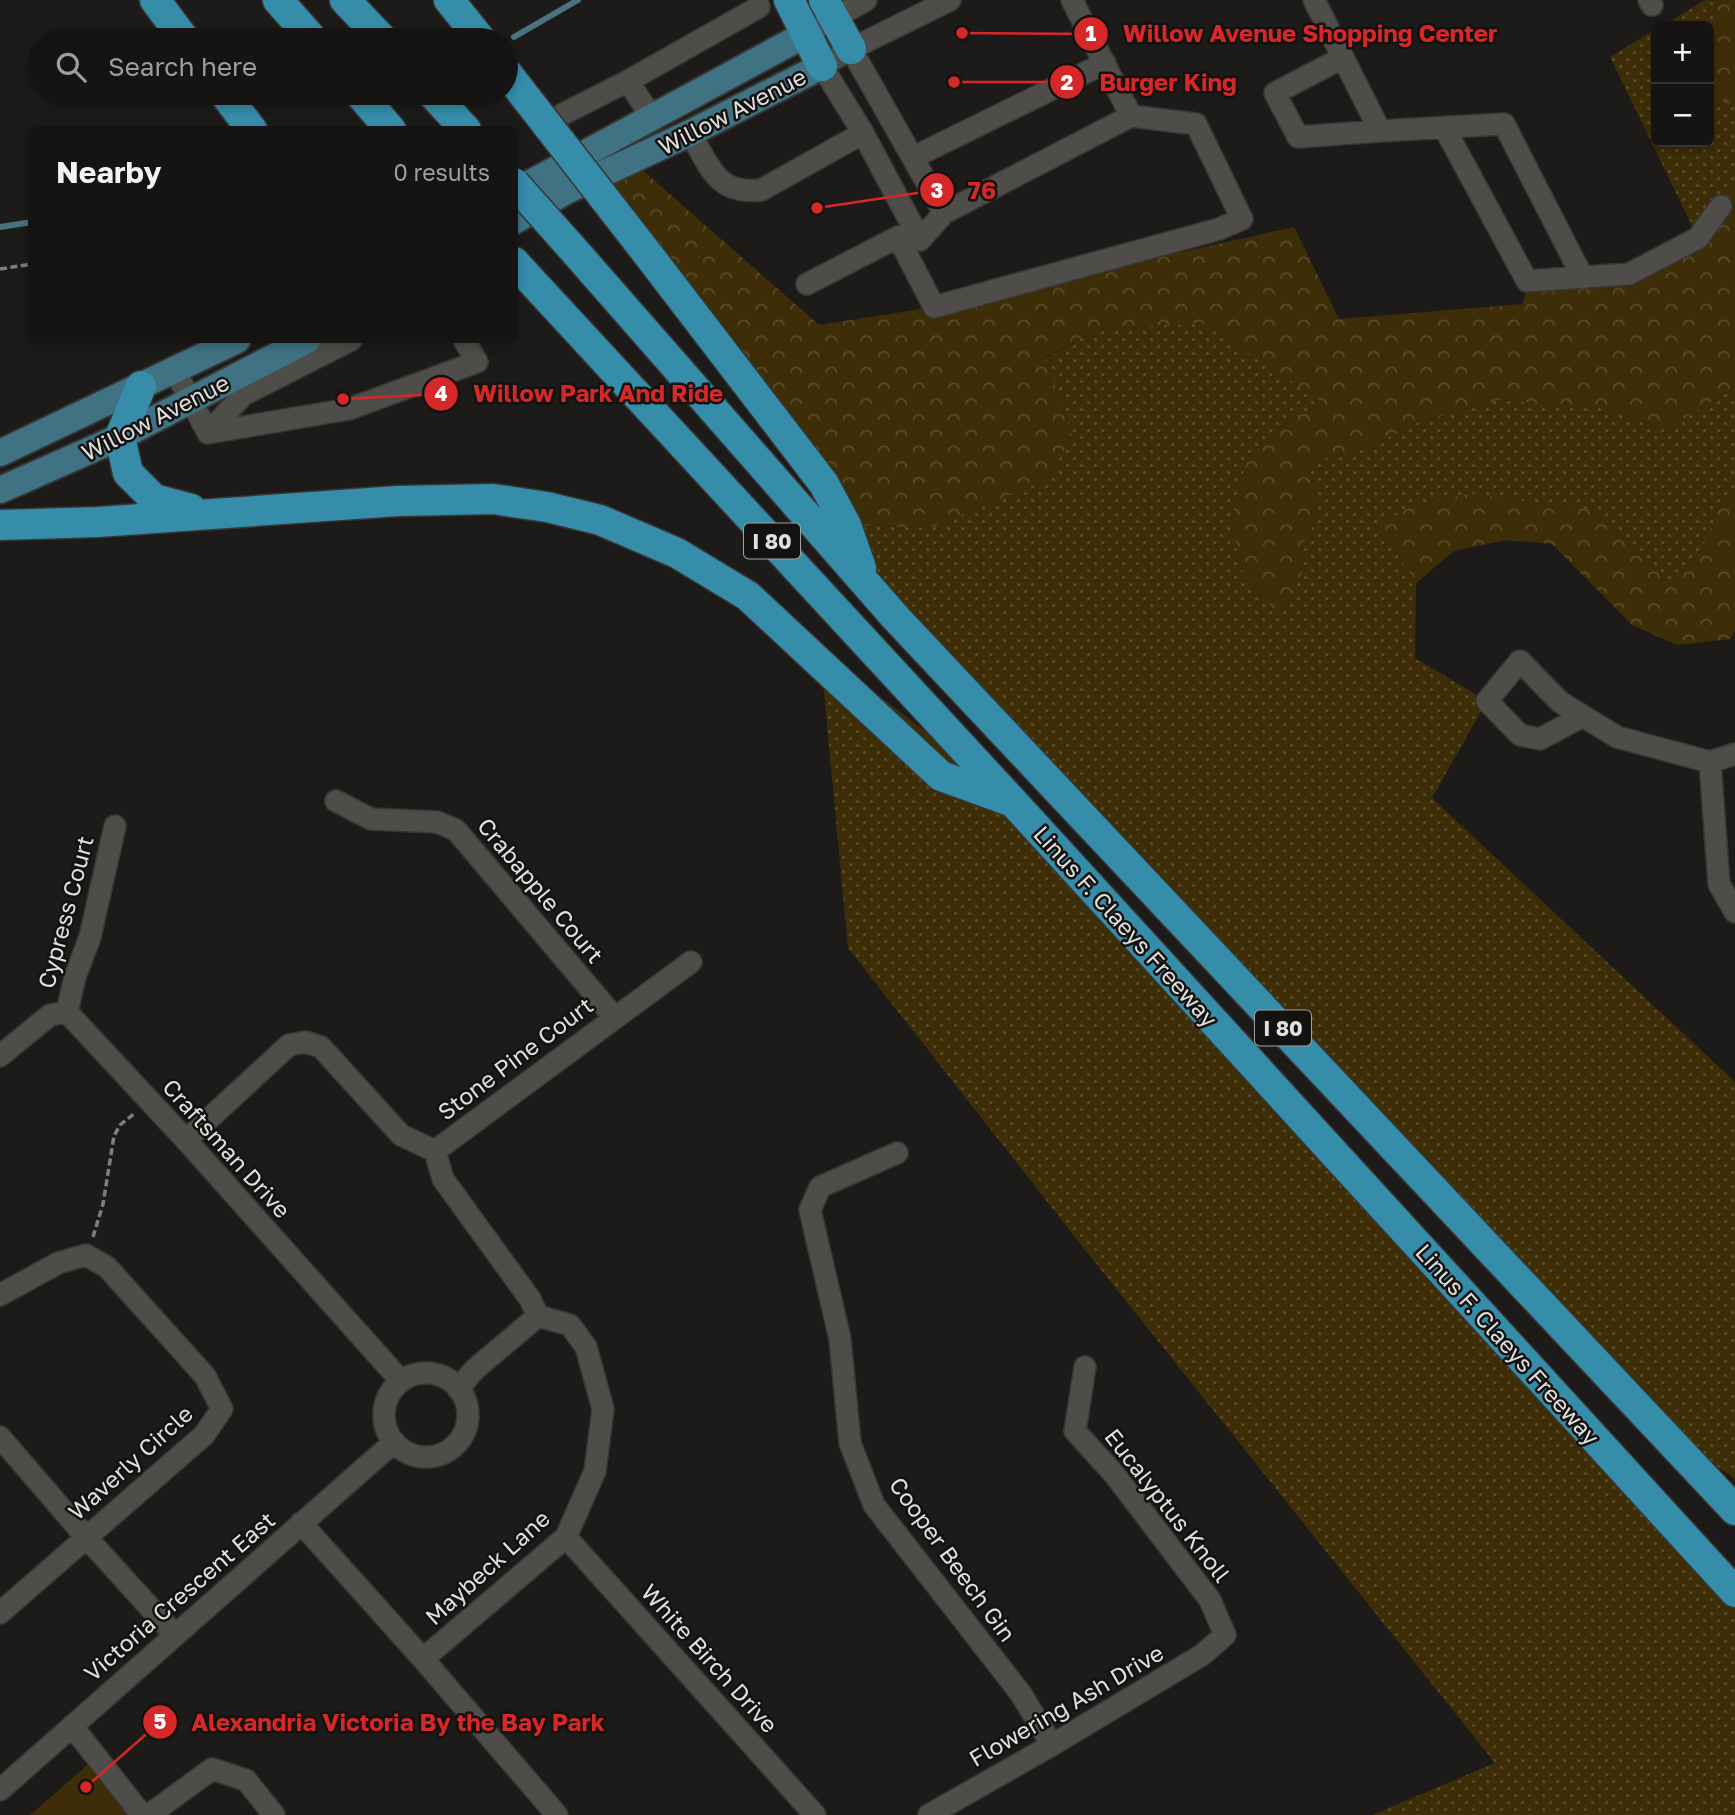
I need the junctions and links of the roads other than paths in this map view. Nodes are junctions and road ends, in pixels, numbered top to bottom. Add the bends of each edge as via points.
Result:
1 (155, 0) edge
2 (278, 0) edge
3 (345, 0) edge
4 (449, 0) edge
5 (789, 0) edge
6 (866, 0) edge
7 (950, 0) edge
8 (1072, 0) edge
9 (1314, 0) edge
10 (759, 7) dead end
11 (829, 8) edge
12 (176, 28) edge
13 (302, 28) edge
14 (372, 28) edge
15 (471, 28) edge
16 (806, 34) junction
17 (851, 49) junction
18 (1342, 58) junction
19 (1105, 63) junction
20 (822, 66) junction
21 (628, 82) junction
22 (518, 87) edge
23 (233, 105) edge
24 (369, 105) edge
25 (443, 105) edge
26 (563, 114) dead end
27 (1131, 116) junction
28 (652, 118) junction
29 (249, 126) edge
30 (388, 126) edge
31 (462, 126) edge
32 (1445, 129) junction
33 (1380, 131) junction
34 (690, 133) junction
35 (863, 133) junction
36 (914, 157) junction
37 (518, 187) edge
38 (518, 190) edge
39 (1721, 206) dead end
40 (944, 213) junction
41 (518, 220) edge
42 (898, 237) junction
43 (920, 240) junction
44 (523, 271) edge
45 (1583, 278) junction
46 (807, 284) dead end
47 (231, 343) edge
48 (301, 343) edge
49 (345, 343) edge
50 (466, 343) edge
51 (175, 371) junction
52 (141, 386) junction
53 (190, 399) junction
54 (208, 433) junction
55 (120, 437) junction
56 (0, 453) edge
57 (0, 490) edge
58 (212, 514) junction
59 (0, 525) edge
60 (866, 582) junction
61 (1583, 716) dead end
62 (1735, 754) edge
63 (1710, 762) junction
64 (336, 801) dead end
65 (1014, 803) junction
66 (115, 825) dead end
67 (1735, 912) edge
68 (691, 962) dead end
69 (67, 1012) junction
70 (614, 1017) junction
71 (0, 1056) edge
72 (187, 1140) junction
73 (435, 1151) junction
74 (897, 1153) dead end
75 (0, 1295) edge
76 (538, 1316) junction
77 (1085, 1367) dead end
78 (401, 1381) junction
79 (458, 1389) junction
80 (0, 1437) edge
81 (1670, 1438) junction
82 (394, 1442) junction
83 (1735, 1480) edge
84 (1735, 1510) edge
85 (301, 1523) junction
86 (86, 1537) junction
87 (566, 1537) junction
88 (1699, 1552) junction
89 (1735, 1592) edge
90 (1735, 1608) edge
91 (0, 1613) edge
92 (174, 1634) junction
93 (1224, 1635) joint
94 (423, 1659) junction
95 (72, 1726) junction
96 (1052, 1745) junction
97 (0, 1790) edge
98 (142, 1815) edge
99 (149, 1815) edge
100 (274, 1815) edge
101 (558, 1815) edge
102 (815, 1815) edge
103 (929, 1815) edge

1 - 12 highway
2 - 13 highway
3 - 14 highway
4 - 15 highway
5 - 16 highway
6 - 11 street, Willow Avenue
7 - 17 street, Willow Avenue
8 - 19 street
9 - 18 street
10 - 21 street
11 - 16 street, Willow Avenue
11 - 17 highway
16 - 20 highway
16 - 28 main road, Willow Avenue
17 - 20 street, Willow Avenue
17 - 36 street
18 - 33 street
18 - 33 street via 1275,93 1298,137
19 - 27 street
19 - 36 street
20 - 34 main road, Willow Avenue
20 - 35 street
21 - 26 street
21 - 28 street
22 - 60 highway, bridge via 824,484 846,524
23 - 29 highway
24 - 30 highway
25 - 31 highway
27 - 40 street
27 - 42 street via 1196,124 1242,219 934,307
28 - 38 main road, Willow Avenue
32 - 33 street
32 - 45 street via 1527,281
32 - 45 street via 1504,124
34 - 35 street via 720,182 742,192 761,190
34 - 41 main road, Willow Avenue via 566,191
35 - 43 street
36 - 40 street
37 - 60 highway, Linus F. Claeys Freeway / I 80, bridge
39 - 45 street via 1698,238 1629,274
40 - 43 street
42 - 43 street
42 - 46 street
44 - 65 highway, Linus F. Claeys Freeway / I 80
47 - 51 main road, Willow Avenue
48 - 53 main road, Willow Avenue
49 - 54 street via 243,395
50 - 54 street via 477,362 349,410
51 - 52 main road, Willow Avenue
51 - 53 street
52 - 55 highway
52 - 56 main road, Willow Avenue
53 - 54 street
53 - 55 main road, Willow Avenue
55 - 57 main road, Willow Avenue
55 - 58 highway via 128,473 154,499
58 - 59 highway
58 - 65 highway via 493,499 600,520 677,553 748,596 941,776
60 - 81 highway, Linus F. Claeys Freeway / I 80
61 - 63 street via 1617,737
62 - 63 street
63 - 67 street via 1719,884
64 - 70 street, Crabapple Court via 370,819 437,822 456,830
65 - 88 highway, Linus F. Claeys Freeway / I 80
66 - 69 street, Cypress Court via 90,937
68 - 70 street, Stone Pine Court
69 - 71 street via 50,1015
69 - 72 street, Craftsman Drive
70 - 73 street, Stone Pine Court
72 - 73 street, Stone Pine Court via 289,1045 305,1042 321,1047 401,1135
72 - 78 street, Craftsman Drive
73 - 76 street via 443,1178
74 - 96 street, Cooper Beech Gin via 820,1187 810,1210 840,1339 850,1443 874,1505 1021,1694
75 - 86 street, Waverly Circle via 58,1263 86,1255 107,1268 205,1376 222,1409 204,1435
76 - 79 street
76 - 87 street, Maybeck Lane via 570,1325 586,1347 603,1409 595,1471
77 - 93 street, Eucalyptus Knoll via 1075,1431 1114,1474 1210,1600
78 - 79 street via 416,1374 434,1374
78 - 82 street via 385,1406 386,1429
79 - 82 street via 466,1403 467,1419 452,1447 422,1457
80 - 86 street
81 - 83 highway
81 - 84 highway, Linus F. Claeys Freeway / I 80
82 - 85 street, Victoria Crescent East
85 - 92 street, Victoria Crescent East
85 - 94 street
86 - 91 street, Waverly Circle
86 - 92 street
87 - 94 street, Maybeck Lane
87 - 102 street, White Birch Drive
88 - 89 highway, Linus F. Claeys Freeway / I 80
88 - 90 highway
92 - 95 street, Victoria Crescent East
93 - 96 street, Flowering Ash Drive via 1202,1656
94 - 101 street
95 - 97 street, Victoria Crescent East
95 - 98 street
96 - 103 street, Flowering Ash Drive
99 - 100 street via 212,1769 246,1780

